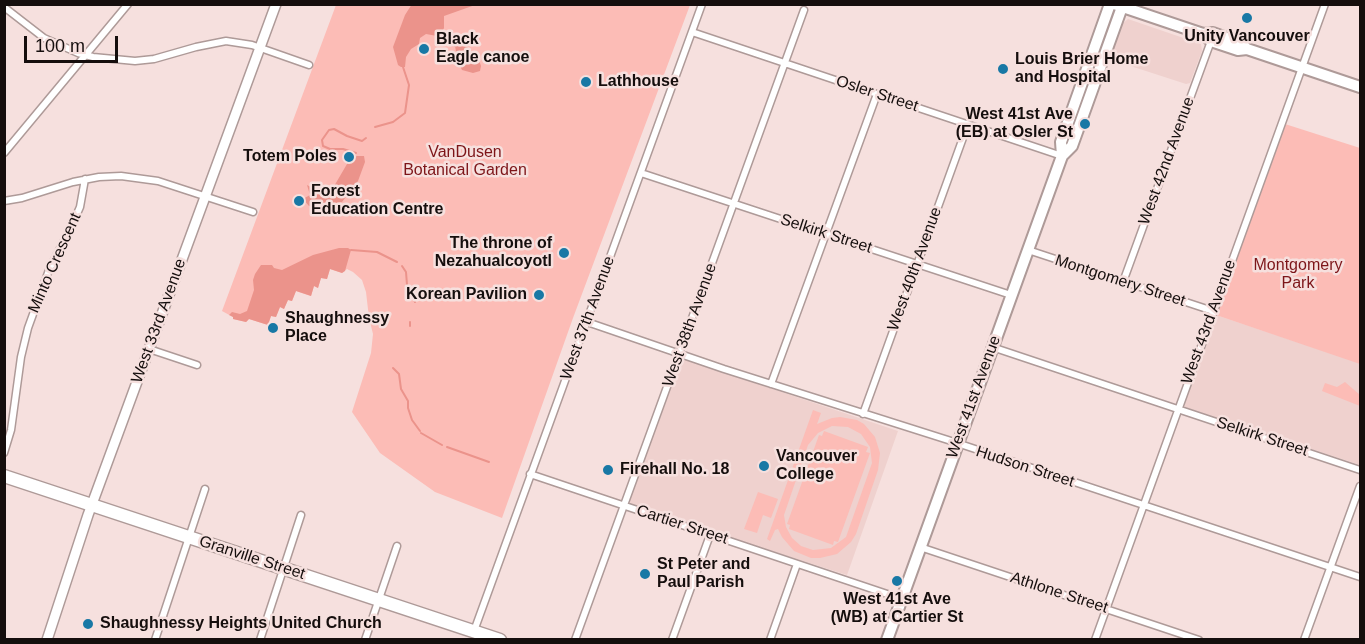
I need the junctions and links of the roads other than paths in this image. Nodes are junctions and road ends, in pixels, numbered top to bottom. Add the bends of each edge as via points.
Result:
1 (128, 4) edge
2 (276, 4) edge
3 (702, 4) edge
4 (1325, 4) edge
5 (1117, 5) edge
6 (4, 7) edge
7 (804, 10) dead end
8 (692, 32) junction
9 (1207, 37) junction
10 (260, 48) junction
11 (86, 55) junction
12 (784, 63) junction
13 (309, 65) dead end
14 (1302, 68) junction
15 (1360, 87) edge
16 (877, 94) junction
17 (968, 124) junction
18 (4, 153) edge
19 (1062, 156) junction
20 (641, 173) junction
21 (85, 179) junction
22 (206, 195) junction
23 (4, 201) edge
24 (733, 204) junction
25 (253, 212) dead end
26 (826, 234) junction
27 (1027, 250) junction
28 (917, 265) junction
29 (1123, 282) junction
30 (1011, 295) junction
31 (1213, 311) junction
32 (587, 322) junction
33 (992, 347) junction
34 (149, 349) junction
35 (679, 353) junction
36 (197, 365) dead end
37 (771, 384) junction
38 (1178, 409) junction
39 (863, 414) junction
40 (957, 444) junction
41 (4, 453) edge
42 (1360, 470) edge
43 (530, 474) junction
44 (4, 476) edge
45 (1360, 486) edge
46 (205, 489) dead end
47 (92, 505) junction
48 (624, 506) junction
49 (1143, 506) junction
50 (301, 515) dead end
51 (710, 535) junction
52 (189, 537) junction
53 (397, 546) dead end
54 (920, 547) junction
55 (797, 564) junction
56 (1331, 567) junction
57 (284, 568) junction
58 (1360, 577) edge
59 (902, 599) junction
60 (379, 600) junction
61 (1106, 609) junction
62 (472, 634) edge
63 (46, 639) edge
64 (155, 639) edge
65 (260, 639) edge
66 (365, 639) edge
67 (500, 639) edge
68 (575, 639) edge
69 (672, 639) edge
70 (770, 639) edge
71 (887, 639) edge
72 (1095, 639) edge
73 (1199, 639) edge
74 (1304, 639) edge

1 - 11 street
2 - 10 street, West 33rd Avenue
3 - 8 street, West 37th Avenue
4 - 14 street, West 43rd Avenue
5 - 9 main road
5 - 19 main road, West 41st Avenue via 1072,146
6 - 11 street via 44,38
7 - 12 street, West 38th Avenue
8 - 12 street, Osler Street
8 - 20 street, West 37th Avenue
9 - 14 main road via 1213,33
9 - 29 street, West 42nd Avenue
10 - 11 street via 226,41 135,61
10 - 13 street
10 - 22 street, West 33rd Avenue
11 - 18 street
12 - 16 street, Osler Street
12 - 24 street, West 38th Avenue
14 - 15 main road
14 - 31 street, West 43rd Avenue
16 - 17 street, Osler Street
16 - 26 street
17 - 19 street, Osler Street
17 - 28 street, West 40th Avenue
19 - 27 main road, West 41st Avenue
20 - 24 street, Selkirk Street
20 - 32 street, West 37th Avenue
21 - 22 street via 145,179
21 - 23 street
21 - 41 street, Minto Crescent via 80,207 49,270 28,328
22 - 25 street
22 - 34 street, West 33rd Avenue
24 - 26 street, Selkirk Street
24 - 35 street, West 38th Avenue
26 - 28 street, Selkirk Street
26 - 37 street
27 - 29 street, Montgomery Street
27 - 30 main road, West 41st Avenue
28 - 30 street, Selkirk Street
28 - 39 street, West 40th Avenue
29 - 31 street, Montgomery Street
30 - 33 main road, West 41st Avenue
31 - 38 street, West 43rd Avenue
32 - 35 street, Hudson Street
32 - 43 street, West 37th Avenue
33 - 38 street, Selkirk Street
33 - 40 main road, West 41st Avenue
34 - 36 street
34 - 47 street, West 33rd Avenue
35 - 37 street, Hudson Street
35 - 48 street, West 38th Avenue
37 - 39 street, Hudson Street
38 - 42 street, Selkirk Street
38 - 49 street, West 43rd Avenue
39 - 40 street, Hudson Street
40 - 49 street, Hudson Street
40 - 54 main road, West 41st Avenue
43 - 48 street, Cartier Street
43 - 62 street, West 37th Avenue
44 - 47 highway, Granville Street
45 - 56 street
46 - 52 street
47 - 52 highway, Granville Street
47 - 63 street, West 33rd Avenue
48 - 51 street, Cartier Street
48 - 68 street, West 38th Avenue
49 - 56 street, Hudson Street
49 - 61 street, West 43rd Avenue
50 - 57 street
51 - 55 street, Cartier Street
51 - 69 street
52 - 57 highway, Granville Street
52 - 64 street
53 - 60 street
54 - 59 main road, West 41st Avenue
54 - 61 street, Athlone Street
55 - 59 street, Cartier Street
55 - 70 street
56 - 58 street, Hudson Street
56 - 74 street
57 - 60 highway, Granville Street
57 - 65 street
59 - 71 main road, West 41st Avenue
60 - 62 highway, Granville Street
60 - 66 street
61 - 72 street, West 43rd Avenue
61 - 73 street, Athlone Street
62 - 67 highway, Granville Street

